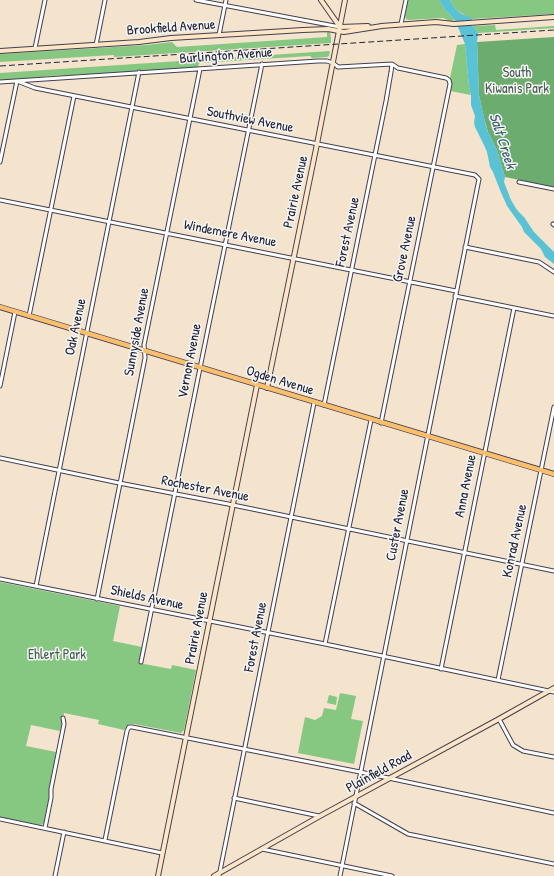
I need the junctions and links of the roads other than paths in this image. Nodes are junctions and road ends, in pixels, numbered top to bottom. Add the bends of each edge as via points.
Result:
1 (45, 0) edge
2 (104, 0) edge
3 (196, 0) edge
4 (226, 0) edge
5 (321, 0) edge
6 (345, 0) edge
7 (406, 0) edge
8 (225, 6) junction
9 (554, 17) edge
10 (401, 24) junction
11 (382, 26) junction
12 (339, 31) junction
13 (219, 35) junction
14 (96, 45) junction
15 (35, 48) junction
16 (0, 51) edge
17 (333, 63) junction
18 (262, 64) junction
19 (392, 64) junction
20 (200, 69) junction
21 (139, 72) junction
22 (450, 80) joint
23 (17, 81) junction
24 (0, 82) edge
25 (74, 96) junction
26 (132, 108) junction
27 (190, 119) junction
28 (248, 130) junction
29 (317, 144) junction
30 (375, 155) junction
31 (0, 162) edge
32 (433, 167) junction
33 (479, 179) joint
34 (519, 182) dead end
35 (554, 189) edge
36 (0, 200) edge
37 (51, 209) junction
38 (109, 221) junction
39 (167, 233) junction
40 (225, 244) junction
41 (465, 247) junction
42 (294, 258) junction
43 (352, 269) junction
44 (554, 272) edge
45 (410, 281) junction
46 (456, 291) junction
47 (455, 296) junction
48 (0, 308) edge
49 (514, 308) junction
50 (15, 312) junction
51 (29, 316) junction
52 (554, 316) edge
53 (86, 334) junction
54 (144, 351) junction
55 (200, 368) junction
56 (257, 385) junction
57 (0, 386) edge
58 (267, 388) junction
59 (314, 403) junction
60 (324, 406) junction
61 (554, 407) edge
62 (371, 420) junction
63 (380, 422) junction
64 (427, 436) junction
65 (484, 453) junction
66 (0, 458) edge
67 (541, 470) junction
68 (59, 471) junction
69 (554, 474) edge
70 (119, 483) junction
71 (175, 494) junction
72 (233, 505) junction
73 (291, 517) junction
74 (349, 529) junction
75 (407, 541) junction
76 (464, 553) junction
77 (521, 564) junction
78 (554, 571) edge
79 (0, 579) edge
80 (36, 586) junction
81 (97, 599) junction
82 (151, 610) junction
83 (209, 621) junction
84 (268, 633) junction
85 (325, 644) junction
86 (383, 657) junction
87 (141, 662) dead end
88 (440, 669) junction
89 (498, 680) junction
90 (554, 688) edge
91 (548, 691) junction
92 (554, 692) edge
93 (63, 718) dead end
94 (499, 719) junction
95 (186, 737) junction
96 (244, 749) junction
97 (554, 757) edge
98 (360, 772) junction
99 (390, 779) junction
100 (234, 798) junction
101 (355, 798) junction
102 (354, 803) junction
103 (554, 813) edge
104 (320, 816) junction
105 (0, 819) edge
106 (45, 828) junction
107 (64, 832) junction
108 (105, 840) junction
109 (262, 849) junction
110 (162, 853) junction
111 (554, 864) edge
112 (342, 866) junction
113 (219, 875) edge
114 (55, 876) edge
115 (158, 876) edge
116 (214, 876) edge
117 (340, 876) edge
118 (392, 876) edge

1 - 15 street
2 - 14 street
3 - 8 street
4 - 8 street
5 - 12 street
6 - 12 street, Prairie Avenue
7 - 10 street
8 - 12 street
8 - 13 street
9 - 10 street, Brookfield Avenue via 454,24
10 - 11 street, Brookfield Avenue
11 - 12 street, Brookfield Avenue
11 - 12 street, Brookfield Avenue
12 - 13 street, Brookfield Avenue via 328,29
12 - 17 street, Prairie Avenue
13 - 14 street, Brookfield Avenue
14 - 15 street, Brookfield Avenue
15 - 16 street, Brookfield Avenue
17 - 18 street, Burlington Avenue via 318,61
17 - 19 street, Burlington Avenue via 338,67
17 - 29 street, Prairie Avenue
18 - 20 street, Burlington Avenue
18 - 28 street, Vernon Avenue
19 - 22 street, Burlington Avenue via 398,68
19 - 30 street, Forest Avenue
20 - 21 street, Burlington Avenue
20 - 27 street, Sunnyside Avenue
21 - 23 street, Burlington Avenue
21 - 26 street, Oak Avenue
22 - 32 street, Grove Avenue
23 - 24 street, Burlington Avenue
23 - 25 street, Southview Avenue via 35,88
23 - 31 street
25 - 26 street, Southview Avenue
25 - 37 street
26 - 27 street, Southview Avenue
26 - 38 street, Oak Avenue
27 - 28 street, Southview Avenue
27 - 39 street, Sunnyside Avenue
28 - 29 street, Southview Avenue
28 - 40 street, Vernon Avenue
29 - 30 street, Southview Avenue
29 - 42 street, Prairie Avenue
30 - 32 street, Southview Avenue
30 - 43 street, Forest Avenue
32 - 33 street, Southview Avenue via 475,175
32 - 45 street, Grove Avenue
33 - 41 street, Custer Avenue
34 - 35 street
36 - 37 street, Windemere Avenue
37 - 38 street, Windemere Avenue
37 - 51 street
38 - 39 street, Windemere Avenue
38 - 53 street, Oak Avenue
39 - 40 street, Windemere Avenue
39 - 54 street, Sunnyside Avenue
40 - 42 street, Windemere Avenue
40 - 55 street, Vernon Avenue
41 - 44 street via 539,262
41 - 46 street, Custer Avenue
42 - 43 street, Windemere Avenue
42 - 58 street, Prairie Avenue
43 - 45 street, Windemere Avenue
43 - 60 street, Forest Avenue
45 - 46 street, Windemere Avenue
45 - 63 street, Grove Avenue
46 - 47 street, Custer Avenue
47 - 49 street
47 - 64 street, Custer Avenue
48 - 50 main road, Ogden Avenue
49 - 52 street
49 - 65 street, Anna Avenue
50 - 51 main road, Ogden Avenue
50 - 57 street
51 - 53 main road, Ogden Avenue
53 - 54 main road, Ogden Avenue
53 - 68 street, Oak Avenue
54 - 55 main road, Ogden Avenue
54 - 70 street, Sunnyside Avenue
55 - 56 main road, Ogden Avenue
55 - 71 street, Vernon Avenue
56 - 58 main road, Ogden Avenue
56 - 72 street, Prairie Avenue
58 - 59 main road, Ogden Avenue
59 - 60 main road, Ogden Avenue
59 - 73 street, Forest Avenue
60 - 62 main road, Ogden Avenue
61 - 67 street, Konrad Avenue
62 - 63 main road, Ogden Avenue
62 - 74 street
63 - 64 main road, Ogden Avenue
64 - 65 main road, Ogden Avenue
64 - 75 street, Custer Avenue
65 - 67 main road, Ogden Avenue
65 - 76 street, Anna Avenue
66 - 68 street, Rochester Avenue
67 - 69 main road, Ogden Avenue
67 - 77 street, Konrad Avenue
68 - 70 street, Rochester Avenue
68 - 80 street, Oak Avenue
70 - 71 street, Rochester Avenue
70 - 81 street, Sunnyside Avenue
71 - 72 street, Rochester Avenue
71 - 82 street, Vernon Avenue
72 - 73 street, Rochester Avenue
72 - 83 street, Prairie Avenue
73 - 74 street, Rochester Avenue
73 - 84 street, Forest Avenue
74 - 75 street, Rochester Avenue
74 - 85 street
75 - 76 street, Rochester Avenue
75 - 86 street, Custer Avenue
76 - 77 street, Rochester Avenue
76 - 88 street, Anna Avenue
77 - 78 street, Rochester Avenue
77 - 89 street, Konrad Avenue
79 - 80 street, Shields Avenue
80 - 81 street, Shields Avenue
81 - 82 street, Shields Avenue
82 - 83 street, Shields Avenue
82 - 87 street, Vernon Avenue
83 - 84 street, Shields Avenue
83 - 95 street, Prairie Avenue
84 - 85 street, Shields Avenue
84 - 96 street, Forest Avenue
85 - 86 street, Shields Avenue
86 - 88 street, Shields Avenue
86 - 98 street, Custer Avenue
88 - 89 street, Shields Avenue
89 - 91 street, Shields Avenue
90 - 91 street, Plainfield Road
91 - 92 street, Shields Avenue
91 - 94 street, Plainfield Road
93 - 106 street
94 - 97 street via 513,745 523,751
94 - 99 street, Plainfield Road
95 - 96 street
95 - 108 street via 129,727
95 - 110 street, Prairie Avenue
96 - 98 street
96 - 100 street, Forest Avenue
98 - 99 street
98 - 101 street, Custer Avenue
99 - 101 street, Plainfield Road
99 - 103 street
100 - 104 street
100 - 113 street, Forest Avenue
101 - 102 street, Custer Avenue
101 - 104 street, Plainfield Road
102 - 111 street via 408,834
102 - 112 street, Custer Avenue
104 - 109 street, Plainfield Road
105 - 106 street
106 - 107 street
107 - 108 street
107 - 114 street
108 - 110 street
109 - 112 street
109 - 113 street, Plainfield Road
110 - 115 street, Prairie Avenue
112 - 117 street, Custer Avenue
112 - 118 street
113 - 116 street, Plainfield Road

